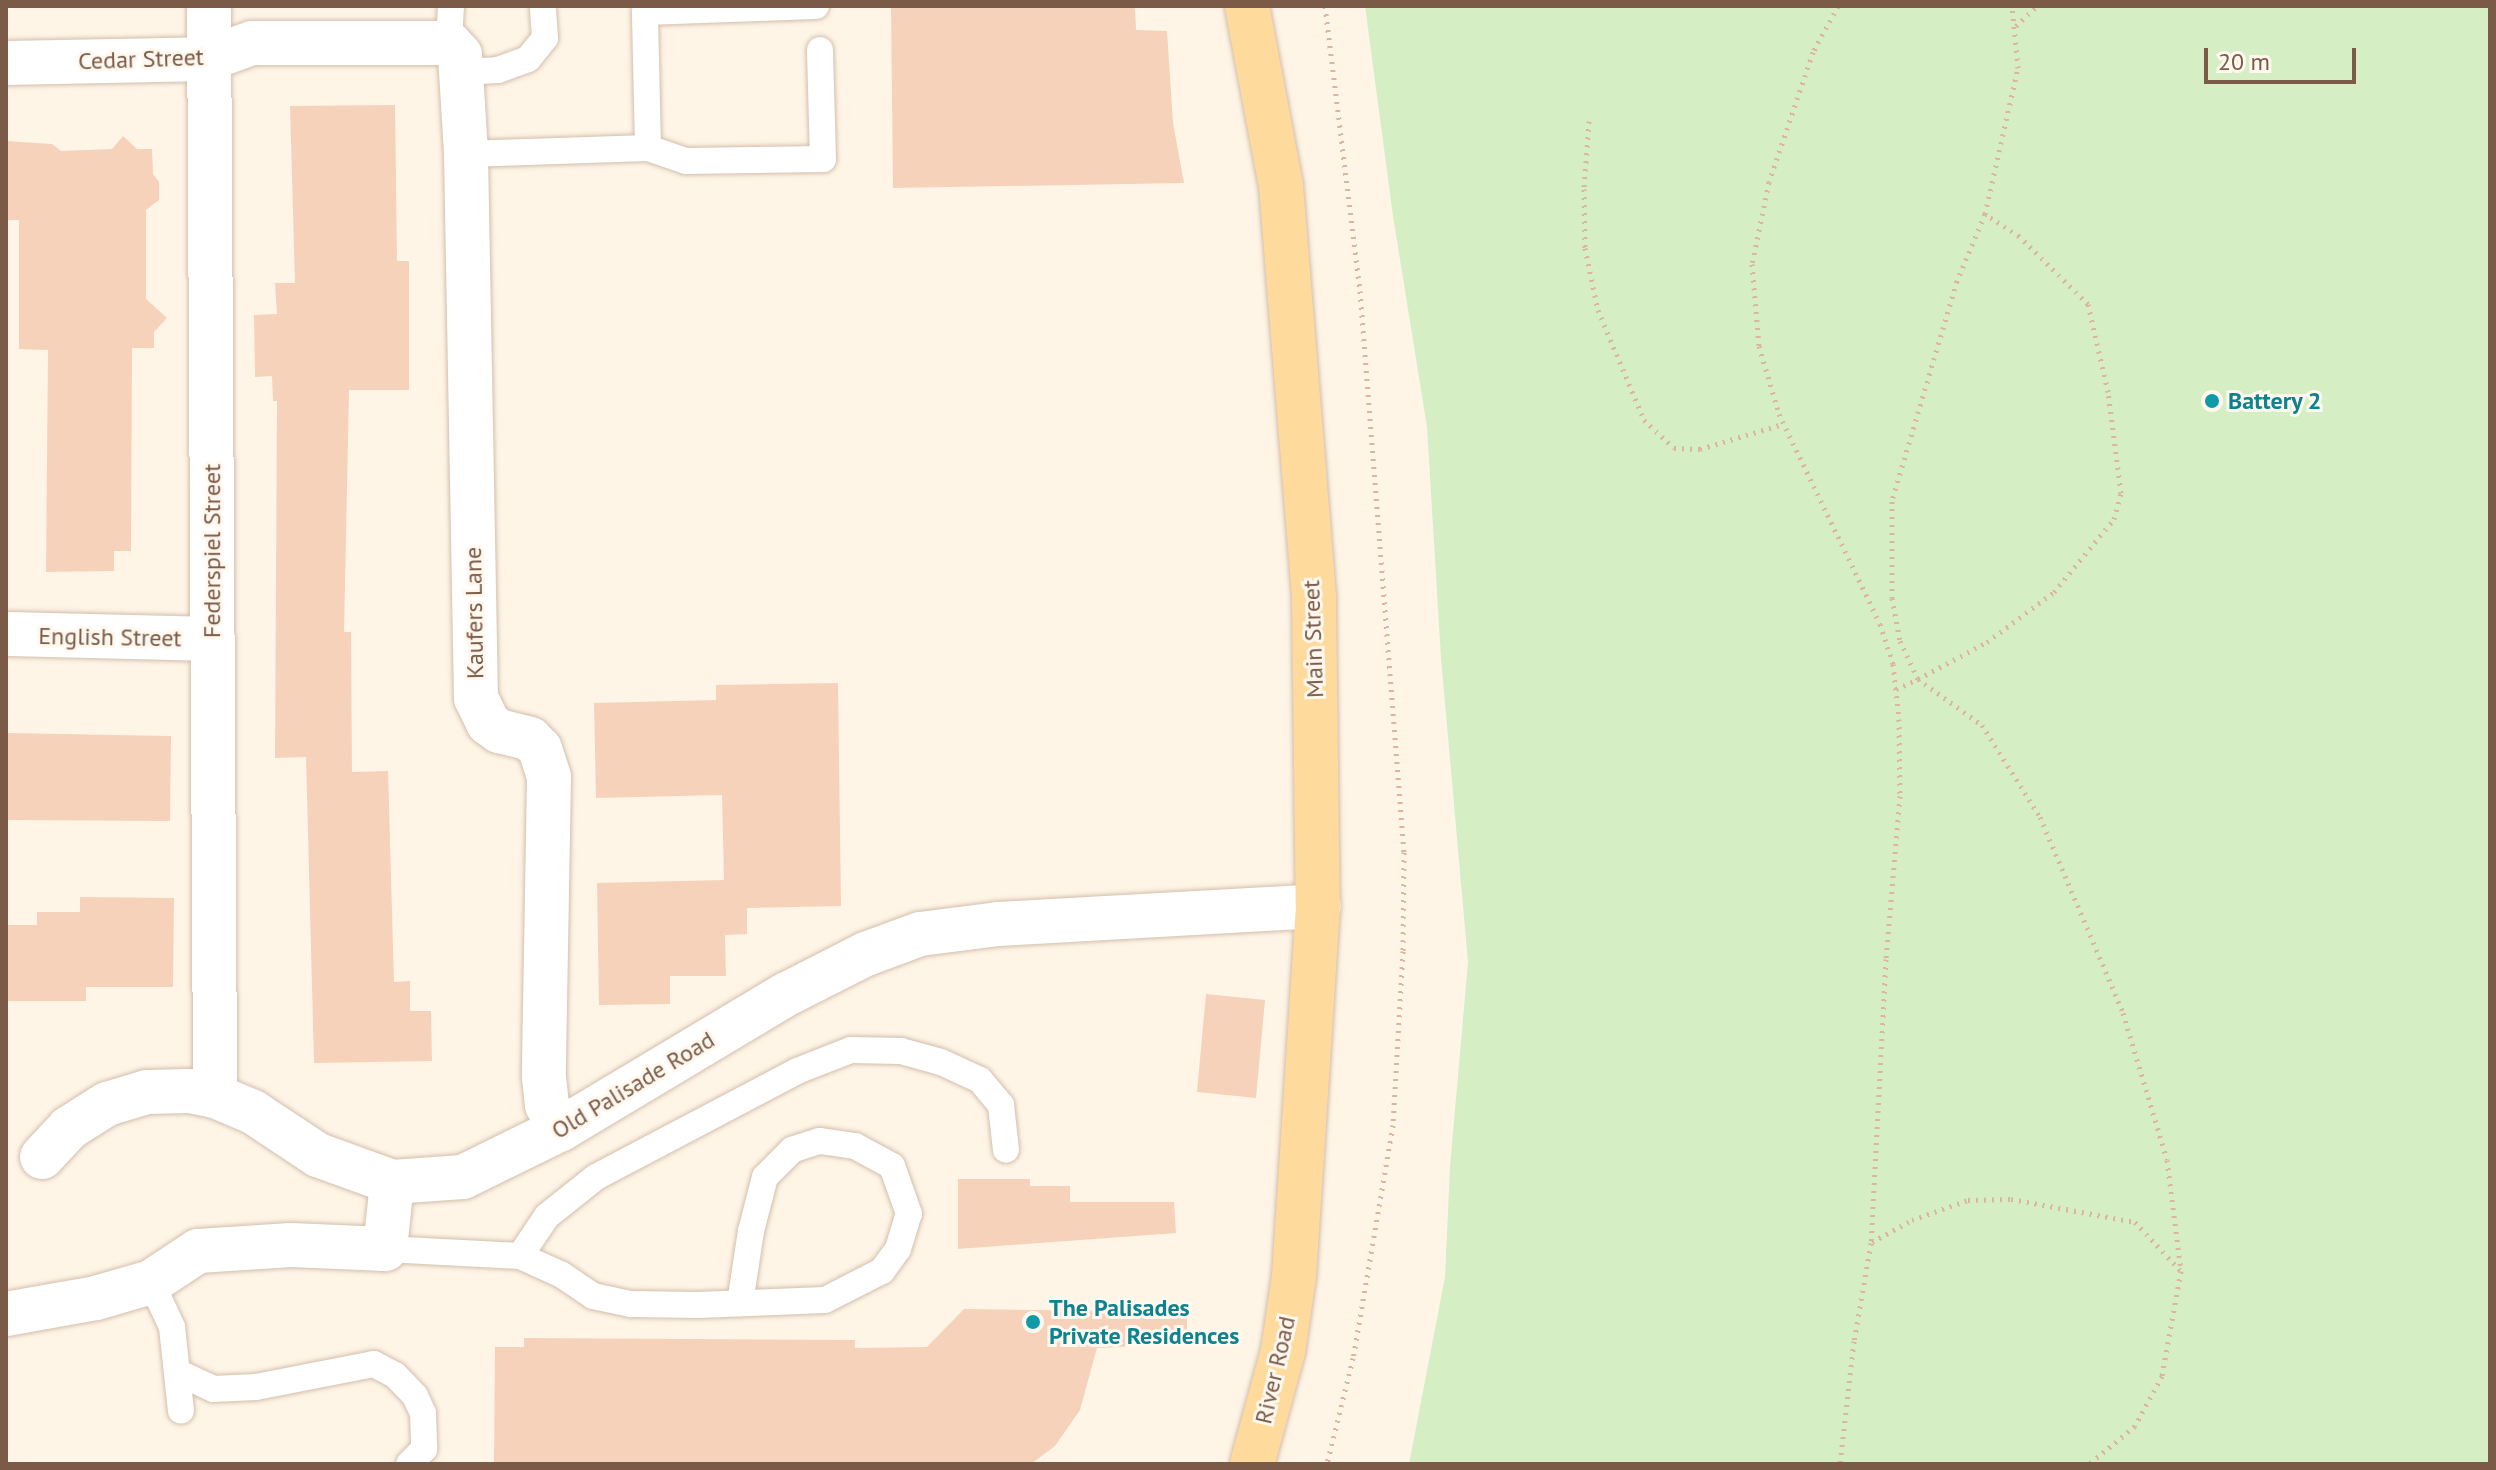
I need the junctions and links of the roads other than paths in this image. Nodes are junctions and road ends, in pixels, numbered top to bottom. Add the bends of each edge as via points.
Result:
1 (209, 6) edge
2 (543, 6) edge
3 (816, 6) edge
4 (1247, 6) edge
5 (455, 44) edge
6 (820, 50) dead end
7 (208, 59) junction
8 (6, 63) edge
9 (648, 148) junction
10 (466, 154) junction
11 (6, 634) edge
12 (213, 639) junction
13 (1318, 906) junction
14 (215, 1096) junction
15 (561, 1129) junction
16 (1006, 1150) dead end
17 (42, 1157) dead end
18 (392, 1182) junction
19 (385, 1249) junction
20 (520, 1256) junction
21 (1294, 1276) joint
22 (151, 1282) junction
23 (740, 1303) junction
24 (6, 1314) edge
25 (177, 1372) junction
26 (181, 1411) dead end
27 (409, 1464) edge
28 (1252, 1464) edge

1 - 7 street, Federspiel Street
2 - 5 lane via 545,38 528,59 498,70
3 - 9 lane via 645,12
4 - 13 main road, Main Street via 1281,186 1311,568
5 - 7 street, Cedar Street via 252,43
5 - 10 street, Kaufers Lane
6 - 9 lane via 823,159 686,161
7 - 8 street, Cedar Street
7 - 12 street, Federspiel Street
9 - 10 lane
10 - 15 street, Kaufers Lane via 476,698 488,723 530,739 540,749 549,777 544,1077 547,1105
11 - 12 street, English Street
12 - 14 street, Federspiel Street
13 - 15 street, Old Palisade Road via 998,924 920,934 787,994
13 - 21 main road, Main Street
14 - 17 street via 147,1092 107,1104 69,1128
14 - 18 street via 253,1112 318,1155
15 - 18 street, Old Palisade Road via 463,1177
16 - 20 lane via 1001,1105 980,1080 901,1051 851,1050 797,1071 596,1177 547,1216
18 - 19 street
19 - 20 lane
19 - 22 street via 291,1245 198,1251
20 - 23 lane via 606,1299 631,1304
21 - 28 main road, River Road via 1283,1351
22 - 24 street
22 - 25 lane via 172,1327
23 - 23 lane via 825,1300 882,1271 898,1249 909,1214 892,1166 855,1146 819,1141 792,1150 765,1177
25 - 26 lane
25 - 27 lane via 213,1389 242,1388 374,1364 395,1375 423,1413 424,1449

